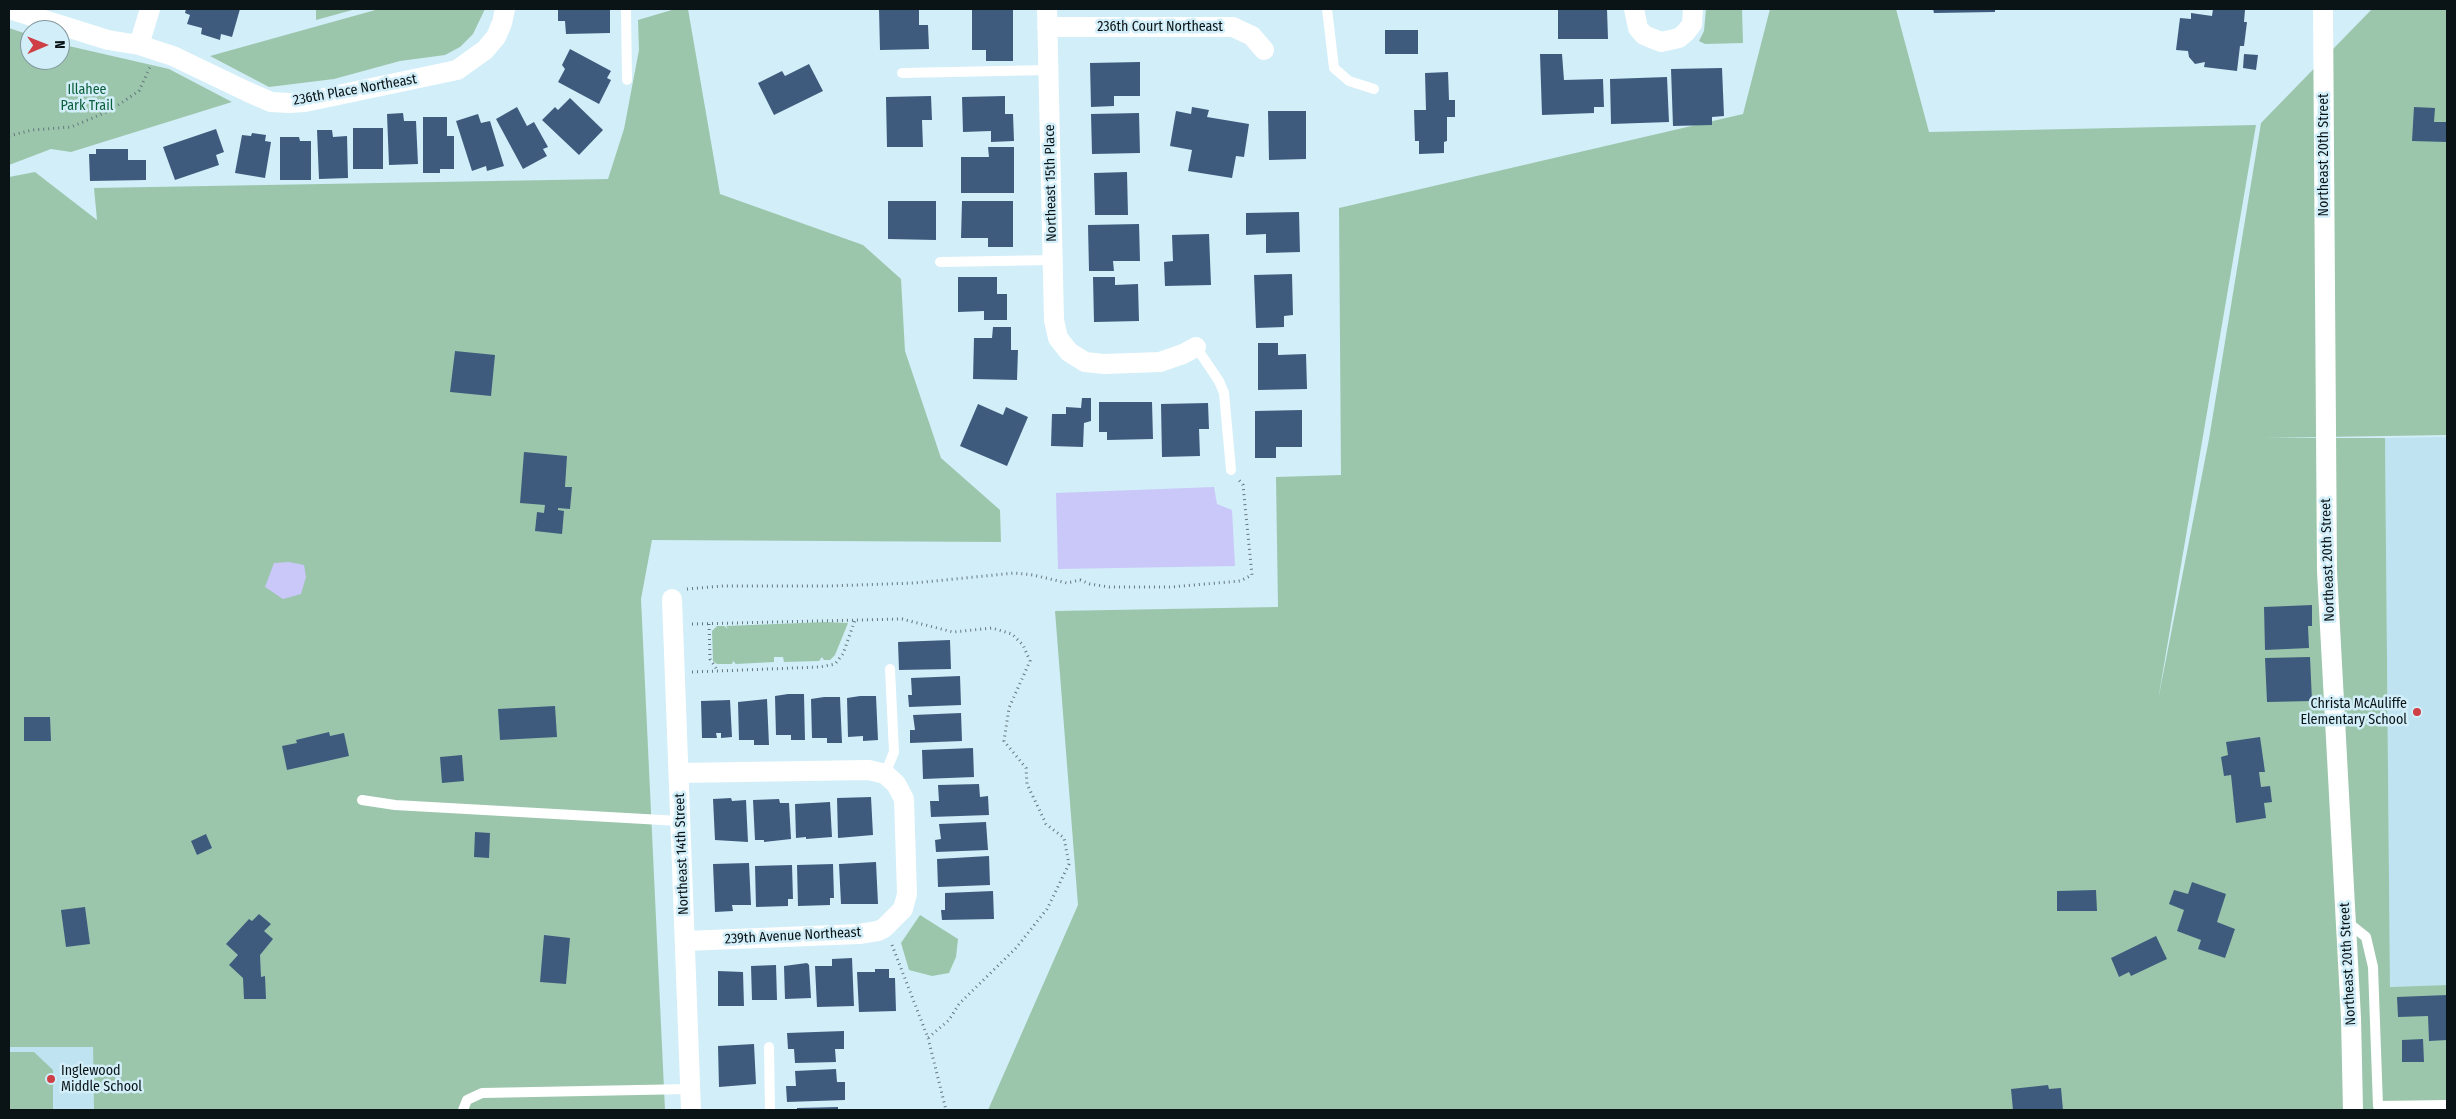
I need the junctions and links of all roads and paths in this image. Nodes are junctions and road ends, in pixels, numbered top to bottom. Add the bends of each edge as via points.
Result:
1 (9, 9) edge
2 (150, 9) edge
3 (505, 9) edge
4 (626, 9) edge
5 (1327, 9) edge
6 (1634, 9) edge
7 (1693, 9) edge
8 (2323, 9) edge
9 (1047, 18) edge
10 (147, 47) junction
11 (1264, 50) dead end
12 (1048, 70) junction
13 (902, 73) dead end
14 (627, 80) dead end
15 (1374, 89) dead end
16 (9, 136) edge
17 (1052, 260) junction
18 (940, 262) dead end
19 (1196, 347) joint
20 (1231, 470) joint
21 (672, 598) joint
22 (854, 620) junction
23 (685, 624) dead end
24 (709, 624) junction
25 (890, 669) dead end
26 (718, 671) junction
27 (686, 672) dead end
28 (679, 773) junction
29 (885, 774) junction
30 (362, 800) dead end
31 (680, 821) junction
32 (2346, 920) junction
33 (890, 940) dead end
34 (685, 941) junction
35 (928, 1038) junction
36 (769, 1046) dead end
37 (690, 1089) junction
38 (2447, 1105) edge
39 (463, 1110) edge
40 (691, 1110) edge
41 (766, 1110) edge
42 (770, 1110) edge
43 (946, 1110) edge
44 (2353, 1110) edge

1 - 10 street, 236th Place Northeast via 108,40
2 - 10 street
3 - 10 street, 236th Place Northeast via 496,37 485,50 457,70 305,102 271,102
4 - 14 lane
5 - 15 lane via 1334,68 1349,80
6 - 7 street via 1638,28 1644,35 1661,42 1679,38 1686,32 1692,24
8 - 32 street, Northeast 20th Street via 2327,571
9 - 11 street, 236th Court Northeast via 1233,28 1252,36
9 - 12 street, Northeast 15th Place
10 - 16 path via 151,66 139,91 108,112 70,127 32,130
12 - 13 lane
12 - 17 street, Northeast 15th Place
17 - 18 lane
17 - 19 street, Northeast 15th Place via 1054,320 1058,338 1069,352 1085,362 1160,362
19 - 20 lane via 1224,393
20 - 21 path via 1243,485 1250,550 1252,575 1240,581 1171,587 1109,587 1080,580 1067,583 1015,574 905,583 722,586 684,590 684,598
21 - 28 street, Northeast 14th Street
22 - 24 path
22 - 26 path via 843,654 835,664
22 - 35 path via 902,619 953,632 992,628 1012,634 1023,645 1030,661 1009,708 1004,741 1026,768 1027,784 1046,824 1064,838 1069,864 1047,909 1016,948
23 - 24 path
24 - 26 path via 710,659
25 - 29 lane via 894,752
26 - 27 path
28 - 29 street via 834,769
28 - 31 street, Northeast 14th Street
29 - 34 street, 239th Avenue Northeast via 896,784 904,799 907,894 903,909 891,923 878,931 859,934
30 - 31 lane via 395,805
31 - 34 street, Northeast 14th Street
32 - 38 lane via 2366,937 2373,967 2378,1106
32 - 44 street, Northeast 20th Street
33 - 35 path
34 - 37 street, Northeast 14th Street
35 - 43 path
36 - 42 lane
37 - 39 lane via 482,1093 467,1100
37 - 40 street, Northeast 14th Street
41 - 42 lane

